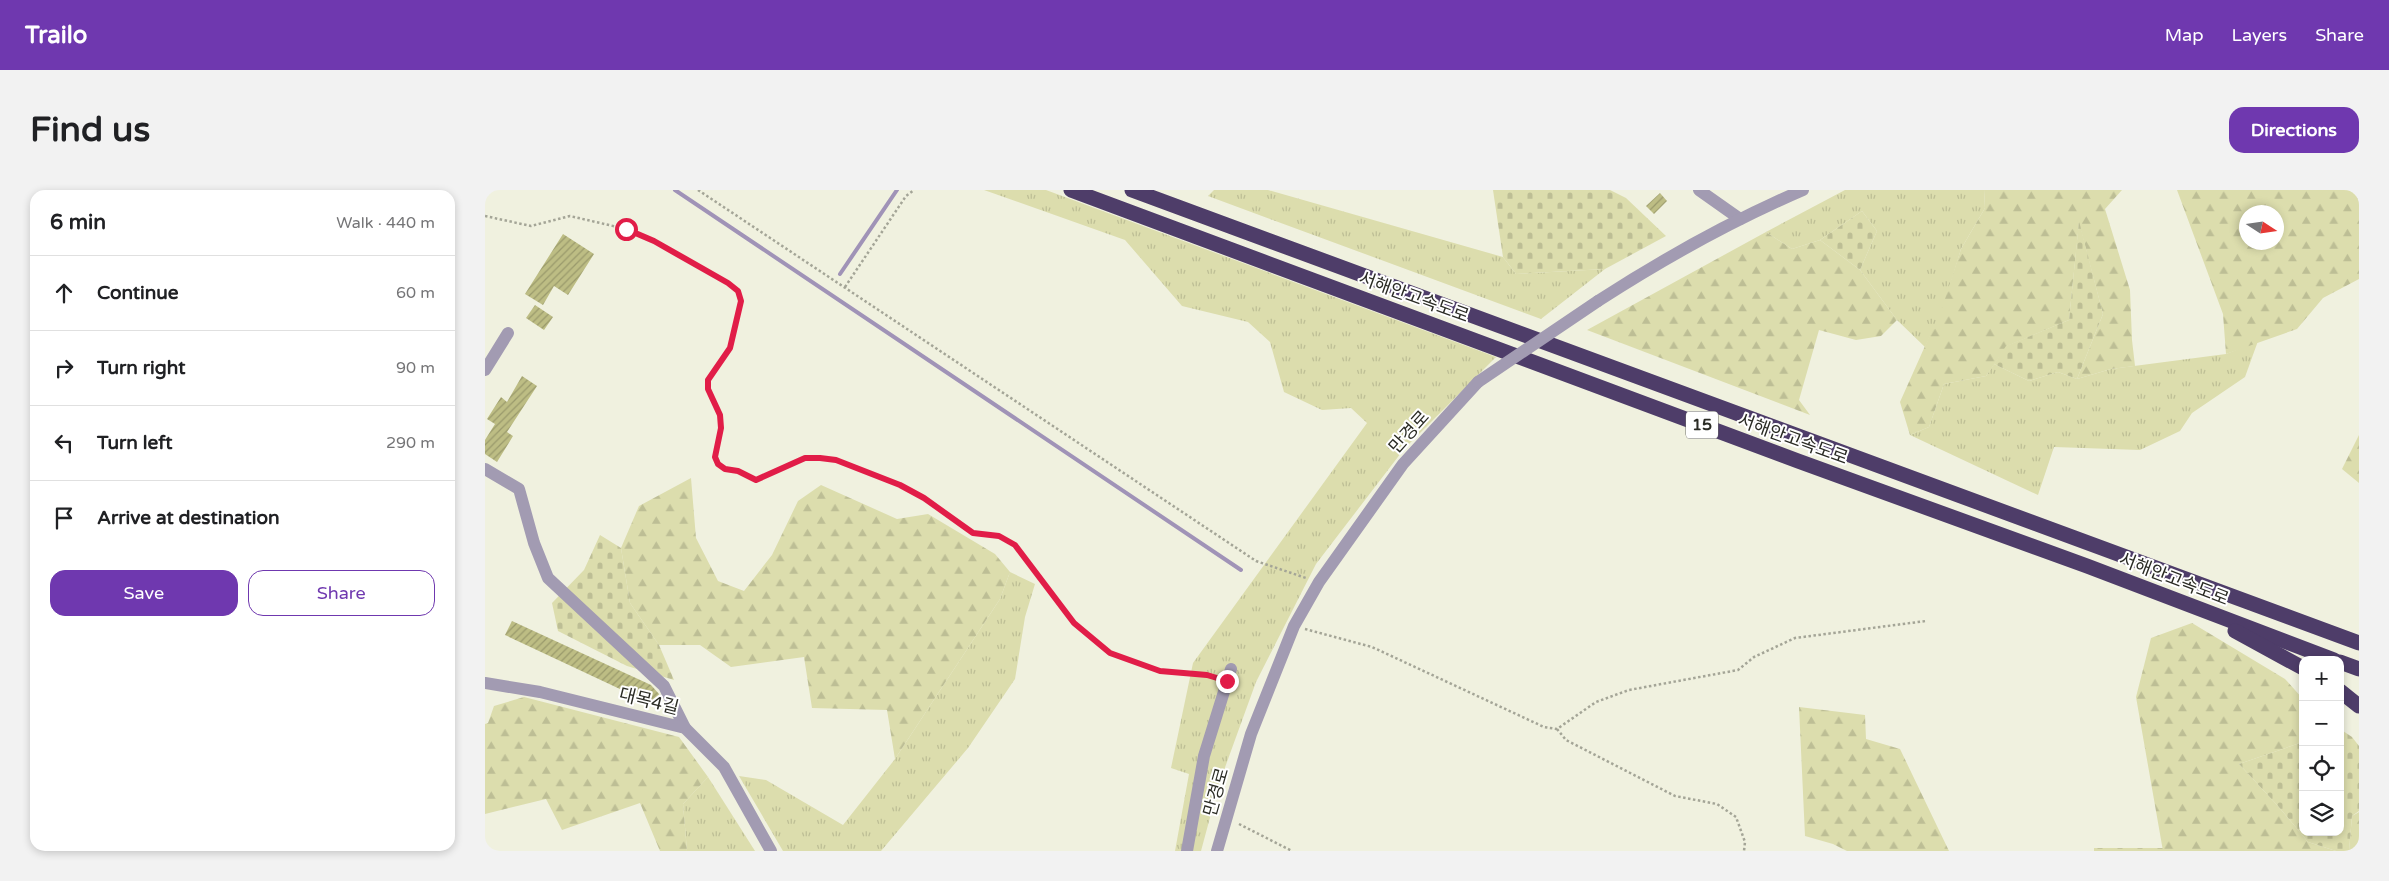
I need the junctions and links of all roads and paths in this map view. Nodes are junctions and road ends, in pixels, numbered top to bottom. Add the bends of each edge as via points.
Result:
1 (698, 190) edge
2 (914, 190) edge
3 (1071, 190) edge
4 (1132, 190) edge
5 (1699, 190) edge
6 (1803, 190) edge
7 (485, 216) edge
8 (1740, 219) junction
9 (845, 287) junction
10 (508, 333) dead end
11 (485, 370) edge
12 (485, 469) edge
13 (1319, 582) junction
14 (2188, 604) junction
15 (1926, 621) dead end
16 (1294, 626) junction
17 (2359, 643) edge
18 (2324, 656) edge
19 (2344, 663) edge
20 (2299, 666) edge
21 (2359, 669) edge
22 (1229, 675) joint
23 (485, 683) edge
24 (2344, 694) edge
25 (2359, 706) edge
26 (685, 728) junction
27 (1557, 729) junction
28 (1226, 817) junction
29 (771, 851) edge
30 (1187, 851) edge
31 (1217, 851) edge
32 (1292, 851) edge
33 (1744, 851) edge

1 - 9 path
2 - 9 path via 906,196
3 - 14 highway, 서해안고속도로 / 15
4 - 17 highway, 서해안고속도로 / 15
5 - 8 street
6 - 8 street, 만경로
7 - 22 path via 531,226 570,216 626,229 654,241 738,291 741,301 730,348 708,380 708,389 720,415 721,428 715,457 725,469 756,480 805,458 820,458 836,460 900,485 973,533 999,536 1015,545 1074,623 1110,653 1160,671
8 - 13 street, 만경로, bridge via 1653,265 1478,382 1403,464
9 - 13 path via 1256,561
10 - 11 street
12 - 26 street via 519,489 547,578 664,686
13 - 16 street, 만경로
14 - 18 highway, 서해안고속도로 / 15
14 - 20 highway
15 - 27 path via 1795,638 1767,650 1738,670 1629,690 1596,702
16 - 27 path via 1372,647 1544,727
16 - 28 street, 만경로 via 1251,734
19 - 21 highway
22 - 30 street via 1204,756
23 - 26 street, 대목4길 via 540,692
24 - 25 highway
26 - 29 street, 대목4길 via 724,767
27 - 33 path via 1566,740 1675,796 1717,804 1736,817 1745,842
28 - 31 street, 만경로
28 - 32 path

